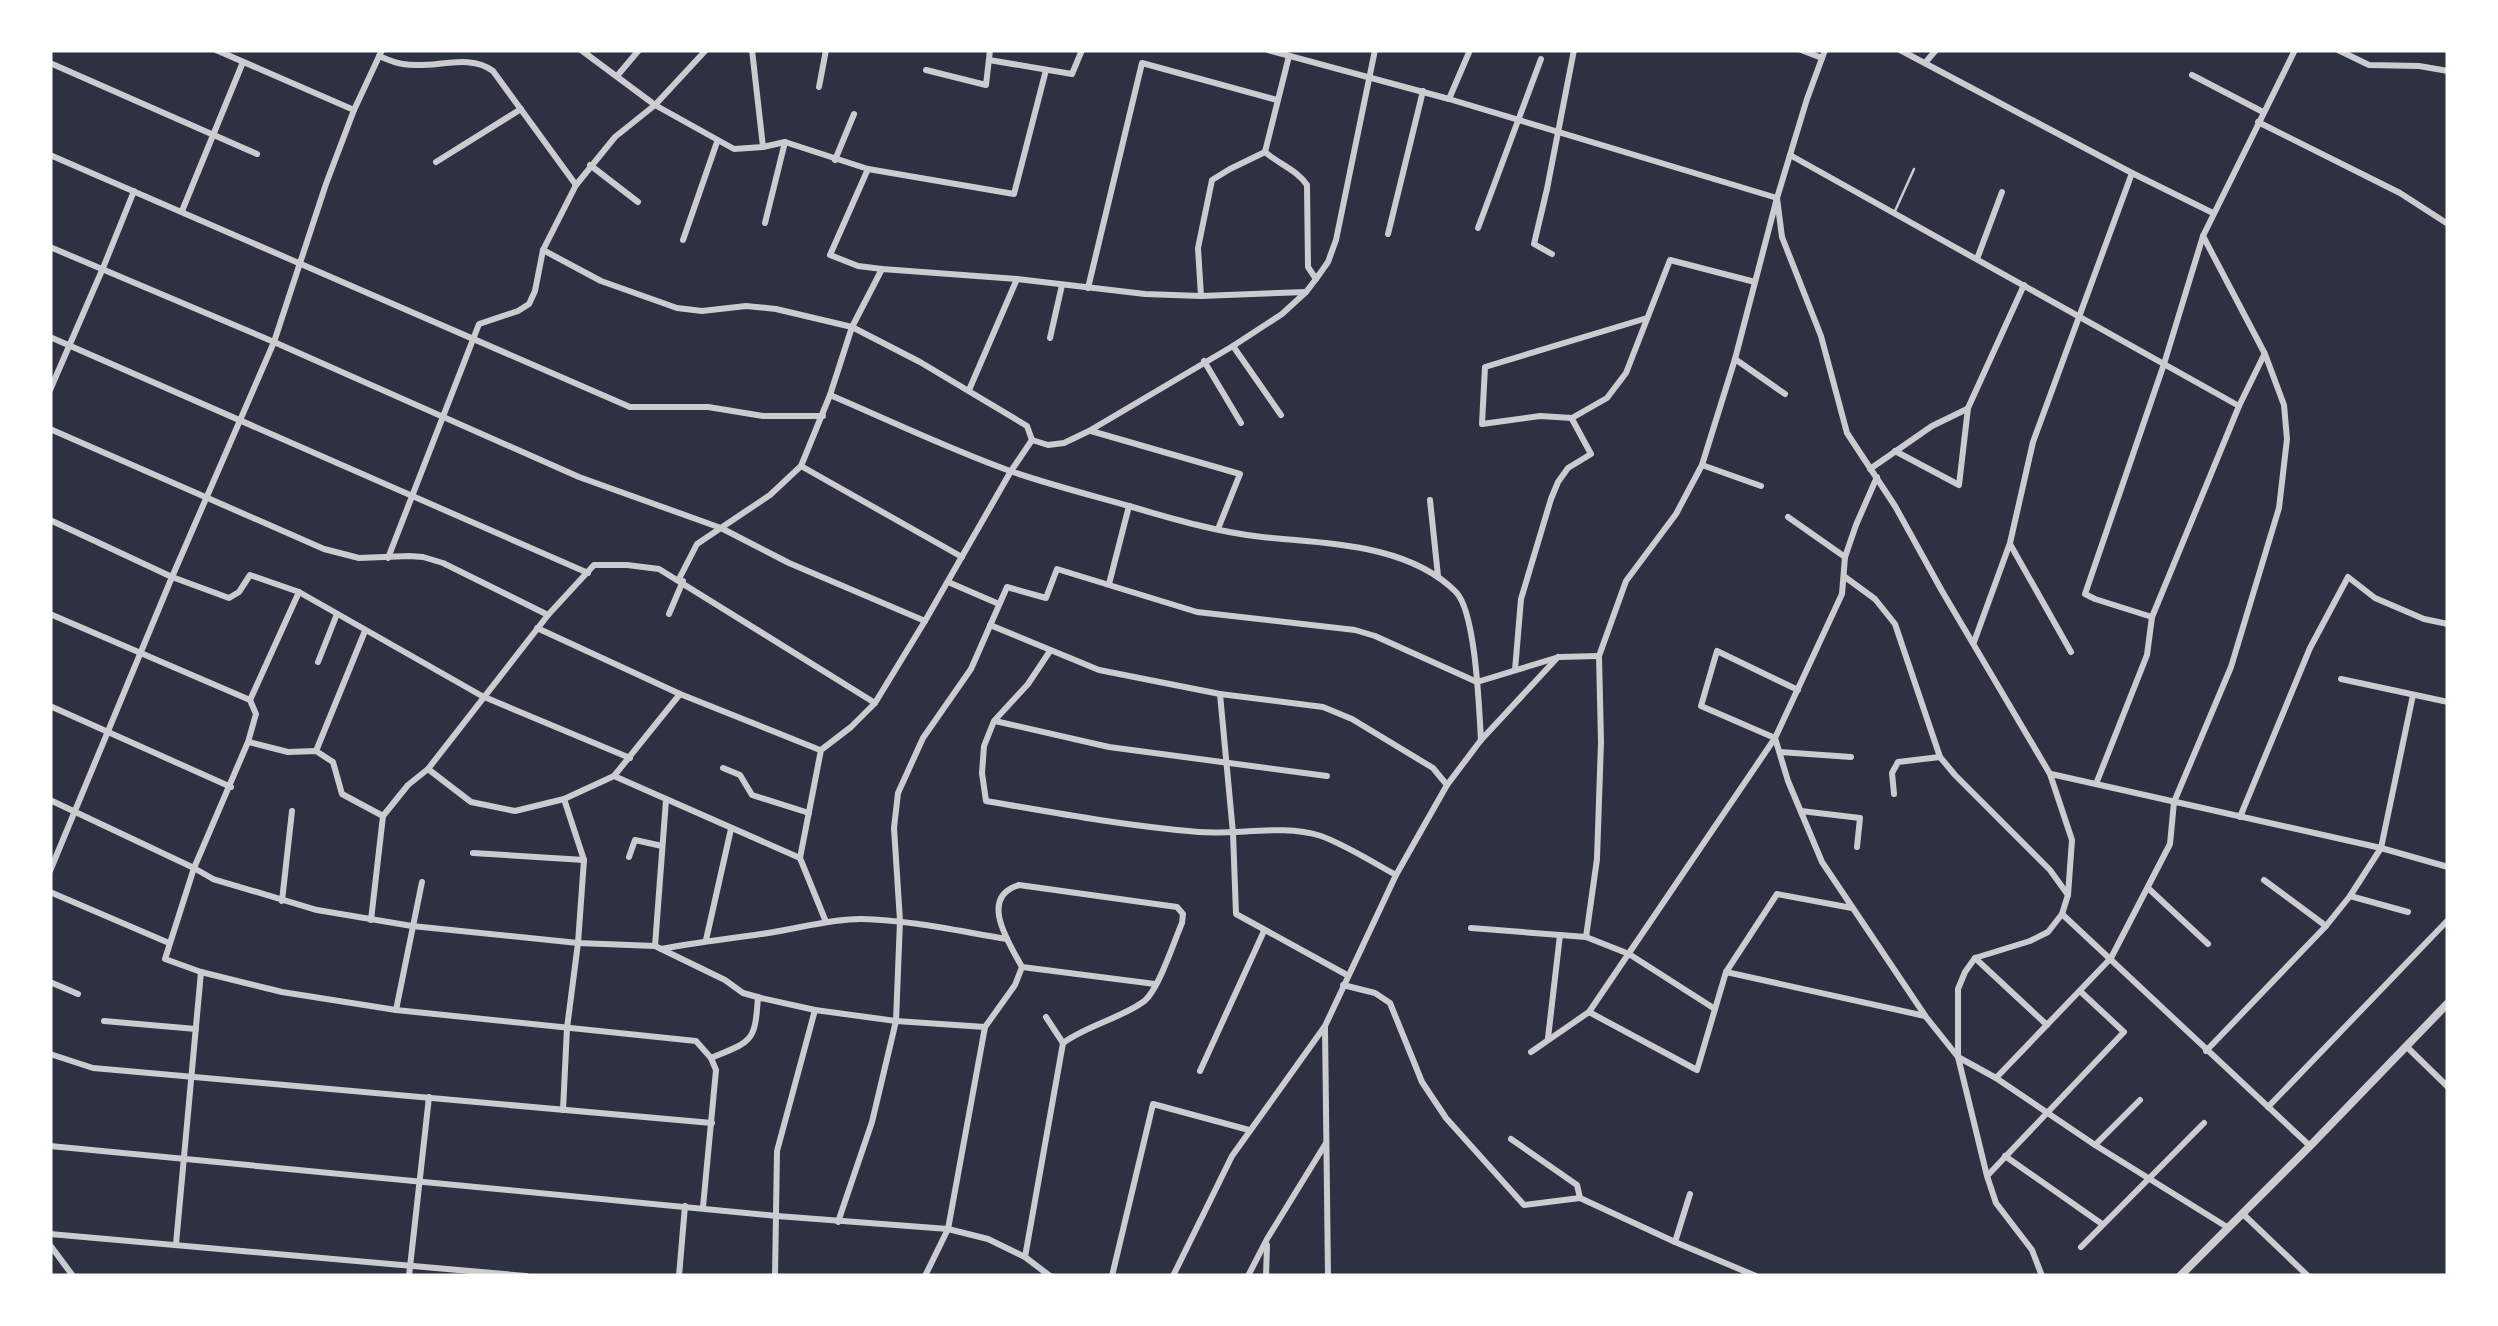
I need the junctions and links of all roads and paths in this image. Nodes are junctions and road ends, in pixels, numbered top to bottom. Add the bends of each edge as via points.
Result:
1 (216, 50) edge
2 (581, 50) edge
3 (640, 50) edge
4 (706, 50) edge
5 (752, 50) edge
6 (826, 50) edge
7 (990, 50) edge
8 (1082, 50) edge
9 (1268, 50) edge
10 (1375, 50) edge
11 (1470, 50) edge
12 (1574, 50) edge
13 (1801, 50) edge
14 (1900, 50) edge
15 (1936, 50) edge
16 (2295, 50) edge
17 (2338, 50) edge
18 (380, 53) edge
19 (1824, 54) edge
20 (1288, 56) junction
21 (989, 60) junction
22 (1541, 60) dead end
23 (243, 62) junction
24 (50, 63) edge
25 (1925, 63) junction
26 (926, 70) dead end
27 (1046, 70) junction
28 (2448, 71) edge
29 (2192, 75) dead end
30 (617, 76) junction
31 (1369, 78) junction
32 (819, 87) dead end
33 (1420, 91) junction
34 (1449, 99) junction
35 (1277, 100) junction
36 (654, 104) junction
37 (521, 109) junction
38 (354, 110) junction
39 (2264, 112) junction
40 (854, 114) dead end
41 (1518, 120) junction
42 (2258, 122) junction
43 (1558, 131) junction
44 (213, 135) junction
45 (718, 142) junction
46 (785, 142) junction
47 (763, 147) junction
48 (1265, 152) junction
49 (258, 154) dead end
50 (50, 155) edge
51 (1790, 155) junction
52 (835, 160) junction
53 (436, 162) dead end
54 (590, 165) junction
55 (868, 169) junction
56 (1914, 169) dead end
57 (2132, 173) junction
58 (576, 184) junction
59 (134, 191) junction
60 (2002, 192) dead end
61 (1778, 198) junction
62 (638, 202) dead end
63 (182, 210) junction
64 (1894, 213) junction
65 (2213, 214) junction
66 (765, 223) dead end
67 (2448, 224) edge
68 (1478, 228) dead end
69 (1388, 234) dead end
70 (2203, 236) junction
71 (683, 240) dead end
72 (50, 246) edge
73 (542, 250) junction
74 (1552, 254) dead end
75 (1976, 258) junction
76 (300, 264) junction
77 (103, 268) junction
78 (882, 270) junction
79 (1017, 279) junction
80 (1316, 279) junction
81 (1756, 282) junction
82 (1062, 285) junction
83 (2024, 285) junction
84 (1088, 288) junction
85 (1306, 292) junction
86 (1201, 296) junction
87 (2077, 317) junction
88 (1647, 318) junction
89 (852, 328) junction
90 (50, 337) edge
91 (1050, 338) dead end
92 (473, 339) junction
93 (274, 342) junction
94 (70, 345) junction
95 (1233, 346) junction
96 (2265, 354) junction
97 (1735, 359) junction
98 (1204, 361) junction
99 (2164, 364) junction
100 (50, 390) edge
101 (969, 390) junction
102 (1785, 394) dead end
103 (830, 395) junction
104 (2239, 406) junction
105 (1968, 408) junction
106 (1281, 415) dead end
107 (823, 416) junction
108 (444, 418) junction
109 (1572, 418) junction
110 (240, 420) junction
111 (1241, 422) dead end
112 (50, 430) edge
113 (1090, 431) junction
114 (1032, 440) junction
115 (1895, 451) junction
116 (1702, 465) junction
117 (801, 466) junction
118 (1870, 469) junction
119 (1011, 472) junction
120 (1877, 477) junction
121 (1762, 486) dead end
122 (411, 494) junction
123 (206, 499) junction
124 (1430, 500) dead end
125 (1129, 506) junction
126 (1788, 517) dead end
127 (50, 520) edge
128 (720, 528) junction
129 (1218, 530) junction
130 (2010, 542) junction
131 (962, 557) junction
132 (1845, 557) junction
133 (388, 558) junction
134 (588, 573) junction
135 (172, 576) junction
136 (1845, 576) junction
137 (1438, 577) junction
138 (681, 580) junction
139 (948, 582) junction
140 (1109, 584) junction
141 (299, 592) junction
142 (999, 604) junction
143 (50, 614) edge
144 (336, 614) junction
145 (669, 614) dead end
146 (548, 615) junction
147 (2152, 617) junction
148 (925, 622) junction
149 (990, 624) junction
150 (2448, 624) edge
151 (537, 628) junction
152 (365, 631) junction
153 (1974, 643) junction
154 (1050, 651) junction
155 (2071, 652) dead end
156 (140, 654) junction
157 (1559, 656) junction
158 (1599, 656) junction
159 (318, 662) dead end
160 (1515, 670) junction
161 (2341, 679) dead end
162 (1480, 681) junction
163 (1798, 690) junction
164 (680, 694) junction
165 (1220, 694) junction
166 (2413, 695) junction
167 (482, 696) junction
168 (250, 700) junction
169 (2448, 702) edge
170 (875, 703) junction
171 (50, 706) edge
172 (994, 721) junction
173 (108, 732) junction
174 (1775, 738) junction
175 (1480, 740) junction
176 (248, 742) junction
177 (821, 750) junction
178 (316, 751) junction
179 (1780, 752) junction
180 (1940, 757) junction
181 (630, 758) junction
182 (1851, 758) dead end
183 (1227, 764) junction
184 (724, 768) dead end
185 (428, 770) junction
186 (2050, 774) junction
187 (614, 776) junction
188 (1327, 776) dead end
189 (2096, 784) junction
190 (1446, 785) junction
191 (231, 787) junction
192 (1894, 794) dead end
193 (50, 800) edge
194 (564, 800) junction
195 (666, 800) junction
196 (2174, 802) junction
197 (292, 810) dead end
198 (1801, 811) junction
199 (75, 812) junction
200 (809, 813) junction
201 (383, 816) junction
202 (2240, 817) junction
203 (732, 829) junction
204 (1233, 833) junction
205 (662, 846) junction
206 (1856, 847) dead end
207 (2380, 848) junction
208 (473, 853) dead end
209 (629, 857) dead end
210 (800, 858) junction
211 (584, 860) junction
212 (2448, 867) edge
213 (194, 868) junction
214 (50, 871) edge
215 (1396, 875) junction
216 (2264, 880) dead end
217 (422, 882) dead end
218 (2148, 888) junction
219 (50, 892) edge
220 (2068, 894) junction
221 (2350, 896) junction
222 (282, 900) junction
223 (1854, 908) junction
224 (2408, 912) dead end
225 (2062, 914) junction
226 (371, 920) junction
227 (2448, 920) edge
228 (900, 921) junction
229 (826, 922) junction
230 (412, 926) junction
231 (2326, 926) junction
232 (1470, 928) dead end
233 (1264, 930) junction
234 (1560, 935) junction
235 (1586, 937) junction
236 (1007, 939) junction
237 (706, 940) junction
238 (169, 943) junction
239 (578, 943) junction
240 (2208, 944) dead end
241 (658, 948) junction
242 (1629, 954) junction
243 (1975, 958) junction
244 (2111, 958) junction
245 (1022, 967) junction
246 (201, 972) junction
247 (1726, 972) junction
248 (1347, 975) junction
249 (50, 982) edge
250 (1156, 984) junction
251 (1343, 985) junction
252 (2080, 990) junction
253 (78, 994) dead end
254 (758, 997) junction
255 (2448, 1003) edge
256 (396, 1010) junction
257 (816, 1010) junction
258 (1716, 1010) junction
259 (1589, 1012) junction
260 (1926, 1016) junction
261 (1046, 1017) dead end
262 (104, 1021) dead end
263 (896, 1021) junction
264 (2046, 1025) junction
265 (1325, 1026) junction
266 (985, 1027) junction
267 (567, 1028) junction
268 (196, 1029) junction
269 (1548, 1039) junction
270 (1063, 1043) junction
271 (2406, 1046) junction
272 (2206, 1051) junction
273 (1531, 1052) dead end
274 (50, 1054) edge
275 (1958, 1057) junction
276 (712, 1058) junction
277 (1200, 1071) dead end
278 (192, 1076) junction
279 (1996, 1078) junction
280 (2448, 1087) edge
281 (428, 1097) junction
282 (2140, 1100) dead end
283 (2268, 1106) junction
284 (563, 1110) junction
285 (2047, 1111) junction
286 (2204, 1122) dead end
287 (712, 1123) junction
288 (1249, 1130) junction
289 (1512, 1139) dead end
290 (1326, 1143) junction
291 (2096, 1145) junction
292 (50, 1146) edge
293 (2310, 1146) junction
294 (2005, 1156) junction
295 (184, 1160) junction
296 (1987, 1176) junction
297 (2149, 1177) junction
298 (420, 1182) junction
299 (1690, 1194) dead end
300 (1580, 1198) junction
301 (685, 1206) junction
302 (703, 1208) junction
303 (2242, 1212) junction
304 (777, 1216) junction
305 (838, 1222) junction
306 (2102, 1224) junction
307 (2227, 1228) junction
308 (948, 1229) junction
309 (50, 1234) edge
310 (1267, 1239) junction
311 (1675, 1242) junction
312 (176, 1244) junction
313 (50, 1245) edge
314 (2081, 1247) dead end
315 (1025, 1257) junction
316 (410, 1265) junction
317 (1040, 1267) junction
318 (73, 1276) edge
319 (410, 1276) edge
320 (526, 1276) edge
321 (679, 1276) edge
322 (775, 1276) edge
323 (924, 1276) edge
324 (1035, 1276) edge
325 (1050, 1276) edge
326 (1112, 1276) edge
327 (1173, 1276) edge
328 (1248, 1276) edge
329 (1266, 1276) edge
330 (1328, 1276) edge
331 (1756, 1276) edge
332 (2042, 1276) edge
333 (2180, 1276) edge
334 (2308, 1276) edge

1 - 23 street
2 - 30 street
3 - 30 street
4 - 36 street
5 - 47 street
6 - 32 street
7 - 21 street
8 - 27 street via 1072,74
9 - 20 street
10 - 31 street
11 - 34 street
12 - 43 street
13 - 19 street
14 - 25 street
15 - 25 street
16 - 39 street
17 - 28 street via 2369,64
18 - 37 street via 404,65 484,65
18 - 38 street
19 - 51 street
20 - 31 street
20 - 35 street
21 - 26 street via 986,85
21 - 27 street
22 - 41 street
23 - 38 street
23 - 44 street
24 - 44 street
25 - 57 street
27 - 55 street via 1014,194
29 - 39 street
30 - 36 street
31 - 33 street
31 - 80 street via 1336,240
33 - 34 street
33 - 69 street
34 - 41 street
35 - 48 street
35 - 84 street via 1142,63
36 - 45 street
36 - 54 street
37 - 53 street
37 - 58 street
38 - 76 street
39 - 42 street
40 - 52 street
41 - 43 street
41 - 68 street
42 - 65 street
42 - 67 street
43 - 61 street
43 - 74 street via 1534,244
44 - 49 street
44 - 63 street
45 - 47 street via 734,149
45 - 71 street
46 - 47 street
46 - 52 street
46 - 66 street
48 - 80 street via 1306,185 1308,267
48 - 86 street via 1212,180 1198,248
50 - 59 street
51 - 61 street
51 - 64 street
52 - 55 street
54 - 58 street
54 - 62 street
55 - 78 street via 830,255
56 - 64 lane
57 - 65 street
57 - 87 street
58 - 73 street
59 - 63 street
59 - 77 street
60 - 75 street
61 - 81 street
61 - 118 street via 1782,237 1821,336 1846,433
63 - 76 street
64 - 75 street
65 - 70 street
70 - 96 street
70 - 99 street
72 - 77 street
73 - 89 street via 601,281 677,308 776,309
73 - 92 street via 529,304 479,324
75 - 83 street
76 - 92 street
76 - 93 street
77 - 93 street
77 - 94 street
78 - 79 street
78 - 89 street
79 - 82 street
79 - 101 street
80 - 85 street
81 - 88 street via 1670,260
81 - 97 street
82 - 84 street
82 - 91 street
83 - 87 street
83 - 105 street
84 - 86 street
85 - 86 street
85 - 95 street
87 - 99 street
87 - 130 street via 2033,442
88 - 109 street via 1617,385
88 - 109 street via 1486,366 1482,424
89 - 101 street
89 - 103 street
90 - 94 street
92 - 107 street via 630,407
92 - 108 street
93 - 108 street
93 - 110 street
94 - 100 street
94 - 110 street
95 - 98 street
95 - 106 street
96 - 104 street
96 - 196 street via 2284,405 2279,508 2231,667
97 - 102 street
97 - 116 street
98 - 111 street
98 - 113 street
99 - 104 street
99 - 147 street via 2085,594
101 - 114 street via 1027,426
103 - 107 street
103 - 119 street
104 - 147 street
105 - 115 street
105 - 115 street via 1958,485
107 - 117 street
108 - 122 street
108 - 128 street
109 - 160 street via 1591,454 1568,468 1551,499 1521,599
110 - 122 street
110 - 123 street
112 - 123 street
113 - 114 street via 1064,443
113 - 129 street via 1240,474
114 - 119 street
115 - 118 street
116 - 121 street
116 - 158 street via 1676,514 1626,581
117 - 128 street
117 - 131 street
118 - 120 street
119 - 125 street
119 - 131 street
120 - 132 street
120 - 153 street
122 - 133 street
122 - 134 street
123 - 133 street via 324,549
123 - 135 street
124 - 137 street
125 - 129 street
125 - 140 street
126 - 132 street
127 - 135 street
128 - 138 street via 698,544
128 - 148 street
129 - 137 street via 1395,556
130 - 153 street
130 - 155 street
131 - 139 street
132 - 136 street
133 - 146 street via 443,563
134 - 138 street via 594,565 627,565
134 - 146 street
135 - 141 street via 229,598 250,575
135 - 156 street
136 - 163 street
136 - 180 street via 1895,624
137 - 162 street via 1459,595
138 - 145 street
138 - 170 street
139 - 142 street
139 - 148 street
140 - 142 street via 1057,569 1046,598 1007,587
140 - 162 street via 1201,613 1354,630
141 - 144 street
141 - 168 street
142 - 149 street
143 - 156 street
144 - 152 street
144 - 159 street
146 - 151 street
147 - 189 street via 2147,655
148 - 170 street
149 - 154 street
149 - 228 street via 972,669 923,738 898,793
150 - 202 street via 2376,598 2348,577 2310,648
151 - 164 street
151 - 167 street
152 - 167 street
152 - 178 street
153 - 186 street
154 - 165 street via 1099,670
154 - 172 street
156 - 168 street
156 - 173 street
157 - 158 street
157 - 160 street
157 - 175 street
158 - 235 street via 1596,859
160 - 162 street
161 - 166 street
162 - 175 street
163 - 174 street
163 - 174 street via 1717,651 1701,706
164 - 177 street
164 - 181 street
165 - 183 street
165 - 190 street via 1323,707 1352,718 1432,768
166 - 169 street
166 - 207 street
167 - 181 street
167 - 185 street
168 - 176 street via 256,714
170 - 177 street
171 - 173 street
172 - 183 street
172 - 204 street via 984,746 986,802
173 - 191 street
173 - 199 street
174 - 179 street
174 - 242 street
175 - 190 street
176 - 178 street
176 - 191 street
177 - 200 street
178 - 201 street via 333,762 342,794
179 - 182 street
179 - 198 street
180 - 192 street via 1898,762
180 - 220 street
181 - 187 street
183 - 188 street
183 - 204 street
184 - 200 street via 740,775 752,795
185 - 194 street via 471,802 515,810
185 - 201 street
186 - 189 street
186 - 220 street via 2072,840
187 - 194 street
187 - 195 street
189 - 196 street
190 - 215 street
191 - 213 street
193 - 199 street
194 - 211 street
195 - 203 street
195 - 205 street
196 - 202 street
196 - 218 street via 2170,844
197 - 222 street
198 - 206 street via 1860,818
198 - 223 street via 1822,862
199 - 213 street
199 - 214 street
200 - 210 street
201 - 226 street
202 - 207 street
203 - 210 street
203 - 237 street
204 - 215 street via 1314,835
204 - 233 street via 1236,914
205 - 209 street via 634,840
205 - 241 street
207 - 212 street
207 - 221 street
208 - 211 street
210 - 229 street
211 - 239 street
213 - 222 street
213 - 238 street
215 - 248 street
216 - 231 street
217 - 230 street
218 - 240 street
218 - 244 street
219 - 238 street
220 - 225 street
221 - 224 street
221 - 231 street
222 - 226 street
223 - 247 street via 1776,894
223 - 260 street
225 - 243 street via 2048,932
225 - 244 street
226 - 230 street
227 - 283 street
228 - 229 street
228 - 236 street
228 - 263 street
229 - 237 street
230 - 239 street
230 - 256 street
231 - 272 street
232 - 234 street
233 - 248 street
233 - 277 street
234 - 235 street
234 - 269 street
235 - 242 street
236 - 245 street
236 - 250 street via 998,899 1020,886 1177,907 1182,922
237 - 241 street
238 - 246 street via 165,959
239 - 241 street
239 - 267 street
241 - 254 street
242 - 258 street
242 - 259 street
243 - 264 street
243 - 275 street via 1958,988
244 - 252 street
244 - 272 street
245 - 250 street
245 - 266 street
246 - 256 street
246 - 268 street
247 - 258 street
247 - 260 street
248 - 251 street
249 - 253 street
250 - 270 street via 1144,1002
251 - 265 street
251 - 300 street via 1390,1002 1422,1082 1524,1205
252 - 264 street
252 - 285 street via 2124,1032
254 - 257 street
254 - 276 street via 756,1028 747,1043
255 - 271 street
256 - 267 street
257 - 263 street
257 - 304 street via 777,1151
258 - 259 street via 1697,1070
259 - 269 street
260 - 275 street
261 - 270 street
262 - 268 street
263 - 266 street
263 - 305 street
264 - 279 street
265 - 288 street
265 - 290 street
266 - 308 street
267 - 276 street via 696,1041
267 - 284 street
268 - 278 street
269 - 273 street
270 - 315 street
271 - 280 street
271 - 293 street
272 - 283 street
274 - 278 street via 92,1068
275 - 279 street
275 - 296 street
276 - 287 street
278 - 281 street
278 - 295 street
279 - 285 street
281 - 284 street
281 - 298 street
282 - 291 street
283 - 293 street
284 - 287 street
285 - 291 street
285 - 294 street
286 - 297 street
287 - 302 street
288 - 326 street via 1154,1104
288 - 327 street
289 - 300 street via 1578,1186
290 - 310 street
290 - 330 street
291 - 297 street
292 - 295 street
293 - 303 street
294 - 296 street
294 - 306 street
295 - 298 street
295 - 312 street
296 - 332 street via 1996,1203 2032,1250
297 - 306 street
297 - 307 street
298 - 301 street
298 - 316 street
299 - 311 street
300 - 311 street
301 - 302 street
301 - 321 street
302 - 304 street
303 - 307 street
303 - 334 street
304 - 305 street
304 - 322 street
305 - 308 street
306 - 314 street
307 - 333 street
308 - 315 street
308 - 323 street
309 - 312 street
310 - 328 street
310 - 329 street
311 - 331 street
312 - 316 street
313 - 318 street
315 - 317 street
316 - 319 street
316 - 320 street
317 - 324 street
317 - 325 street

